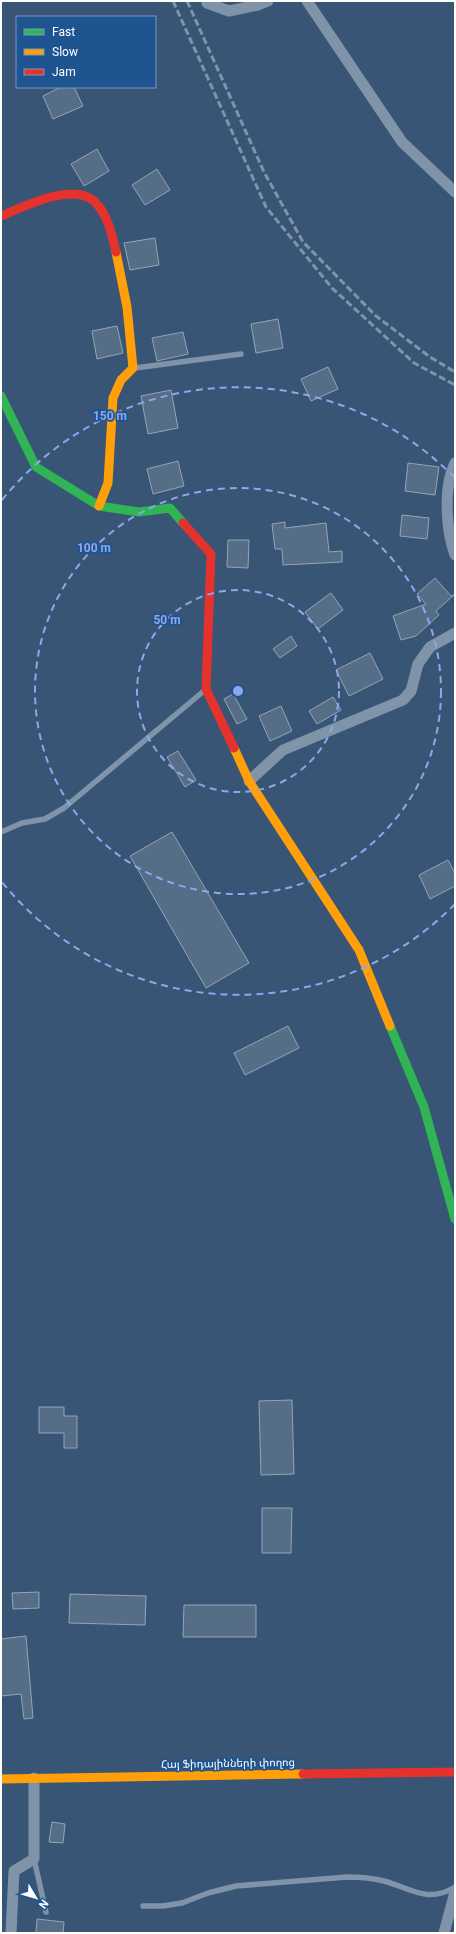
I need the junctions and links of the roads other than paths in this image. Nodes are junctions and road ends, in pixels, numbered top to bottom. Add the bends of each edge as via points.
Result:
1 (207, 1) edge
2 (268, 1) edge
3 (307, 1) edge
4 (455, 192) edge
5 (1, 216) edge
6 (242, 354) dead end
7 (133, 368) junction
8 (1, 396) edge
9 (455, 463) edge
10 (99, 506) junction
11 (455, 555) edge
12 (455, 633) edge
13 (206, 689) junction
14 (249, 780) junction
15 (1, 832) edge
16 (455, 1219) edge
17 (455, 1772) edge
18 (34, 1778) junction
19 (1, 1779) edge
20 (34, 1858) junction
21 (455, 1887) edge
22 (455, 1892) edge
23 (143, 1906) dead end
24 (46, 1912) dead end
25 (11, 1933) edge
26 (444, 1933) edge

1 - 2 street via 229,11
3 - 4 street via 402,142
5 - 7 street via 51,198 75,194 94,202 102,213 112,239 123,279
6 - 7 lane
7 - 10 street via 121,380 113,398 108,483
8 - 10 street via 36,467
9 - 11 street via 447,488 449,523
10 - 13 street via 139,512 170,508 211,554
12 - 14 street via 430,647 418,664 411,691 403,700 283,750
13 - 14 street
13 - 15 lane via 64,808 45,819 22,823
14 - 16 street via 360,950 424,1106
17 - 18 street, Հայ Ֆիդայինների փողոց
18 - 19 street, Հայ Ֆիդայինների փողոց
18 - 20 street
20 - 24 lane
20 - 25 street via 14,1871
21 - 23 lane via 445,1893 431,1895 413,1892 385,1881 347,1877 236,1886 182,1903
22 - 26 street

